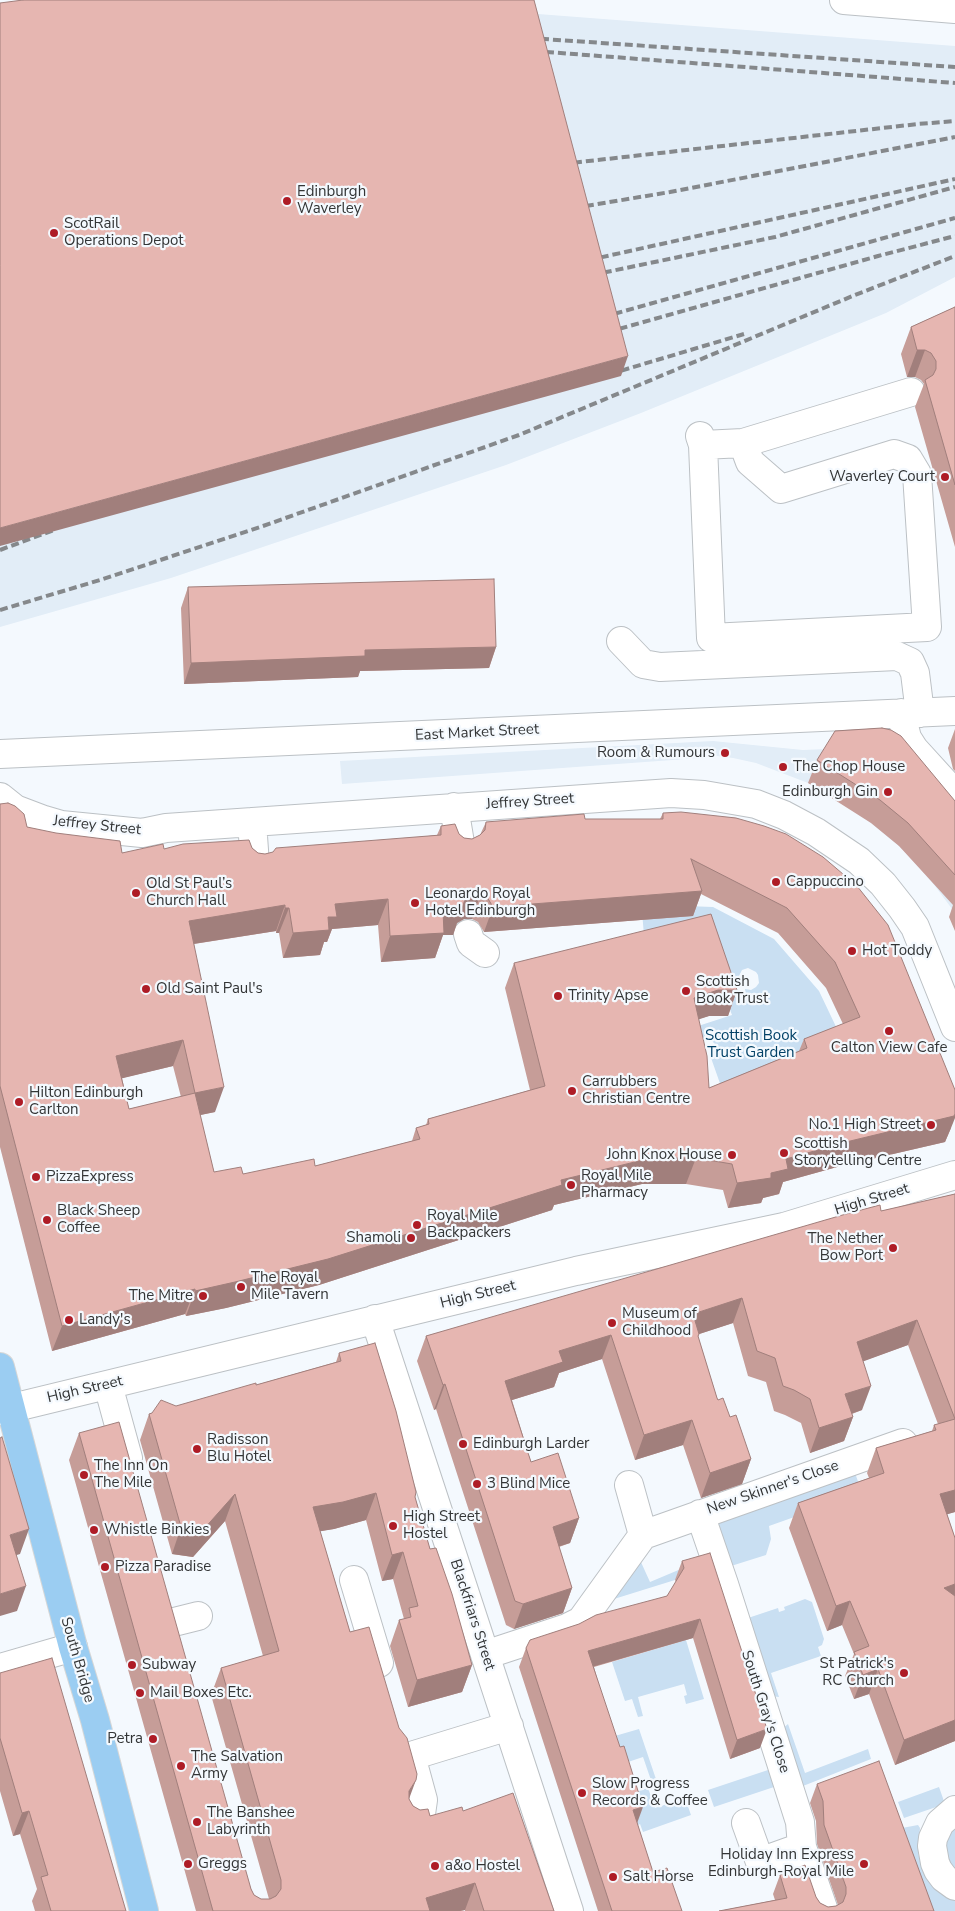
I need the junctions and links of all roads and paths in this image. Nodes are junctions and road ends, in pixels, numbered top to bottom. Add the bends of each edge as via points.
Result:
1 (844, 0) edge
2 (955, 9) edge
3 (911, 392) dead end
4 (743, 443) junction
5 (621, 641) dead end
6 (955, 711) edge
7 (910, 713) junction
8 (0, 754) edge
9 (955, 794) edge
10 (0, 797) edge
11 (454, 807) junction
12 (252, 822) junction
13 (461, 849) edge
14 (255, 864) edge
15 (955, 1027) edge
16 (955, 1175) edge
17 (375, 1320) junction
18 (0, 1367) edge
19 (108, 1385) junction
20 (6, 1409) edge
21 (903, 1443) edge
22 (135, 1481) edge
23 (629, 1485) dead end
24 (700, 1514) junction
25 (643, 1535) junction
26 (354, 1580) dead end
27 (166, 1594) edge
28 (73, 1647) junction
29 (182, 1650) edge
30 (485, 1655) junction
31 (0, 1668) edge
32 (384, 1684) edge
33 (508, 1726) junction
34 (398, 1731) edge
35 (410, 1756) junction
36 (955, 1810) edge
37 (414, 1821) edge
38 (746, 1823) dead end
39 (802, 1847) junction
40 (955, 1886) edge
41 (144, 1911) edge
42 (569, 1911) edge
43 (824, 1911) edge

1 - 2 street
3 - 4 street
4 - 4 street via 701,440 710,638 927,627 917,474 908,459 894,454 782,489 750,462
5 - 7 street via 643,664 660,667 897,656 910,662 916,674
6 - 7 street, East Market Street
7 - 8 street, East Market Street
7 - 9 street via 907,738
10 - 12 street, Jeffrey Street via 34,818 61,825 120,832 142,833 166,828
11 - 12 street, Jeffrey Street
11 - 13 street
11 - 15 street, Jeffrey Street via 671,793 728,798 784,815 859,861 883,884 915,927
12 - 14 street
16 - 17 street, High Street via 784,1227 613,1262
17 - 19 street, High Street
17 - 30 street, Blackfriars Street
18 - 20 main road, South Bridge
19 - 20 street, High Street
19 - 22 street
20 - 28 main road, South Bridge
21 - 24 street, New Skinner's Close
23 - 25 street
24 - 25 street, New Skinner's Close
24 - 39 street, South Gray's Close via 800,1822
25 - 30 street via 581,1621
26 - 32 street
27 - 29 street via 186,1619
28 - 31 street
28 - 41 main road, South Bridge
30 - 33 street, Blackfriars Street
33 - 35 street
33 - 42 street, Blackfriars Street
34 - 35 street via 404,1750
35 - 37 street via 424,1806
36 - 40 street via 940,1823 932,1846 938,1870
38 - 39 street via 760,1862
39 - 43 street, South Gray's Close

